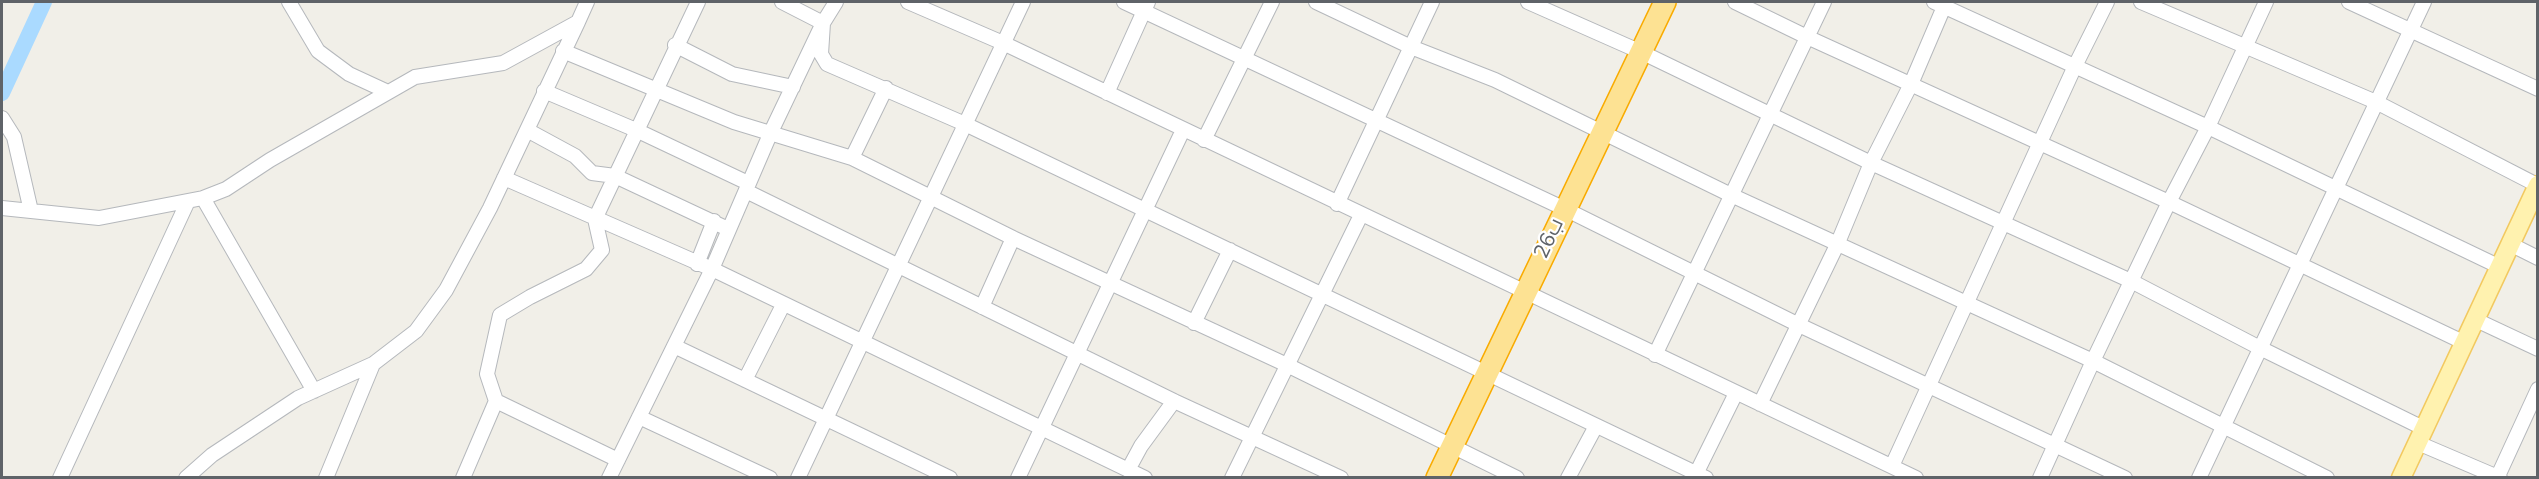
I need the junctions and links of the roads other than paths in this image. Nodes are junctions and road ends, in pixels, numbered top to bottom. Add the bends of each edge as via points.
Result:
1 (290, 2) edge
2 (587, 2) edge
3 (682, 2) edge
4 (697, 2) edge
5 (782, 2) edge
6 (836, 2) edge
7 (908, 2) edge
8 (1023, 2) edge
9 (1124, 2) edge
10 (1272, 2) edge
11 (1316, 2) edge
12 (1432, 2) edge
13 (1528, 2) edge
14 (1665, 2) edge
15 (1735, 2) edge
16 (1824, 2) edge
17 (2107, 2) edge
18 (2141, 2) edge
19 (2266, 2) edge
20 (2349, 2) edge
21 (2424, 2) edge
22 (1941, 3) edge
23 (1146, 7) edge
24 (578, 22) junction
25 (823, 23) junction
26 (2411, 30) junction
27 (1807, 37) junction
28 (1003, 43) junction
29 (675, 45) junction
30 (1411, 47) junction
31 (2246, 48) junction
32 (563, 51) junction
33 (1641, 52) junction
34 (1243, 59) junction
35 (2075, 66) junction
36 (1911, 84) junction
37 (793, 87) junction
38 (886, 88) junction
39 (655, 89) junction
40 (2538, 89) edge
41 (544, 91) junction
42 (388, 92) junction
43 (1107, 93) junction
44 (2376, 102) junction
45 (1770, 115) junction
46 (2, 118) edge
47 (1376, 121) junction
48 (965, 124) junction
49 (2208, 127) junction
50 (526, 130) junction
51 (636, 130) junction
52 (1183, 130) junction
53 (771, 132) junction
54 (1601, 134) junction
55 (1204, 140) junction
56 (2041, 143) junction
57 (852, 158) junction
58 (1871, 163) junction
59 (615, 176) junction
60 (504, 178) junction
61 (2537, 185) edge
62 (747, 187) junction
63 (2336, 188) junction
64 (1731, 195) junction
65 (932, 196) junction
66 (202, 198) junction
67 (188, 201) junction
68 (2169, 202) junction
69 (1337, 204) junction
70 (2, 208) edge
71 (1146, 209) junction
72 (1565, 209) junction
73 (31, 211) junction
74 (1361, 215) junction
75 (595, 219) junction
76 (714, 221) junction
77 (2002, 222) junction
78 (728, 229) junction
79 (1013, 238) junction
80 (2510, 244) junction
81 (1836, 245) junction
82 (1230, 250) junction
83 (2538, 258) edge
84 (697, 264) junction
85 (898, 266) junction
86 (2299, 266) junction
87 (2498, 266) junction
88 (712, 269) junction
89 (1693, 274) junction
90 (2131, 280) junction
91 (1111, 283) junction
92 (1526, 291) junction
93 (1322, 295) junction
94 (1967, 302) junction
95 (783, 305) junction
96 (982, 307) junction
97 (2474, 319) junction
98 (1194, 322) junction
99 (1799, 325) junction
100 (2463, 342) junction
101 (862, 343) junction
102 (674, 346) junction
103 (2260, 348) junction
104 (2538, 349) edge
105 (1077, 354) junction
106 (1655, 355) junction
107 (2093, 362) junction
108 (373, 364) junction
109 (1287, 365) junction
110 (1486, 374) junction
111 (745, 380) junction
112 (1928, 386) junction
113 (314, 391) junction
114 (1736, 393) junction
115 (2536, 396) edge
116 (496, 401) junction
117 (1174, 401) junction
118 (1760, 404) junction
119 (639, 417) junction
120 (826, 419) junction
121 (2223, 424) junction
122 (1596, 426) junction
123 (1042, 429) junction
124 (1252, 436) junction
125 (2420, 436) junction
126 (1452, 445) junction
127 (2055, 445) junction
128 (618, 460) junction
129 (1892, 466) junction
130 (1128, 470) junction
131 (932, 474) edge
132 (1699, 476) edge
133 (60, 477) edge
134 (186, 477) edge
135 (326, 477) edge
136 (463, 477) edge
137 (609, 477) edge
138 (770, 477) edge
139 (798, 477) edge
140 (950, 477) edge
141 (1018, 477) edge
142 (1145, 477) edge
143 (1232, 477) edge
144 (1341, 477) edge
145 (1437, 477) edge
146 (1517, 477) edge
147 (1568, 477) edge
148 (1916, 477) edge
149 (2040, 477) edge
150 (2126, 477) edge
151 (2199, 477) edge
152 (2327, 477) edge
153 (2402, 477) edge
154 (2499, 477) edge

1 - 42 street via 318,51 349,74
2 - 24 street
3 - 4 street
4 - 29 street
5 - 25 street
6 - 25 street
7 - 28 street
8 - 28 street
9 - 23 street
10 - 34 street
11 - 30 street
12 - 30 street
13 - 33 street
14 - 33 highway, 26ب
15 - 27 street
16 - 27 street
17 - 35 street
18 - 31 street
19 - 31 street
20 - 26 street
21 - 26 street
22 - 35 street
22 - 36 street
23 - 34 street
23 - 43 street
24 - 32 street
24 - 42 street via 503,63 415,77
25 - 37 street
25 - 38 street via 821,54 827,64
26 - 40 street
26 - 44 street
27 - 36 street
27 - 45 street
28 - 43 street
28 - 48 street
29 - 37 street via 732,74
29 - 39 street
30 - 47 street
30 - 54 street via 1495,80
31 - 44 street
31 - 49 street
32 - 39 street
32 - 41 street
33 - 45 street
33 - 54 highway, 26ب
34 - 47 street
34 - 55 street
35 - 49 street
35 - 56 street
36 - 56 street
36 - 58 street
37 - 53 street
38 - 48 street
38 - 57 street
39 - 51 street
39 - 53 street via 734,122
41 - 50 street
41 - 51 street
42 - 66 street via 226,189
43 - 52 street
44 - 61 street
44 - 63 street
45 - 58 street
45 - 64 street
46 - 73 street via 14,137
47 - 69 street
47 - 72 street
48 - 65 street
48 - 71 street
49 - 63 street
49 - 68 street
50 - 59 street via 575,156 592,173
50 - 60 street
51 - 59 street
51 - 62 street
52 - 55 street
52 - 71 street
53 - 57 street
53 - 62 street
54 - 64 street
54 - 72 highway, 26ب
55 - 69 street
56 - 68 street
56 - 77 street
57 - 65 street
58 - 77 street
58 - 81 street
59 - 75 street
59 - 76 street
60 - 75 street
60 - 108 street via 446,290 416,331
61 - 80 main road
62 - 78 street
62 - 85 street
63 - 86 street
63 - 87 street
64 - 81 street
64 - 89 street
65 - 79 street
65 - 85 street
66 - 67 street
66 - 113 street
67 - 73 street via 99,219
67 - 133 street
68 - 86 street
68 - 90 street
69 - 74 street
70 - 73 street
71 - 82 street
71 - 91 street
72 - 89 street
72 - 92 highway, 26ب
74 - 92 street
74 - 93 street
75 - 84 street
75 - 116 street via 602,250 586,269 500,315 487,374
76 - 78 street
76 - 84 street
77 - 90 street
77 - 94 street
78 - 88 street
79 - 91 street
79 - 96 street
80 - 83 street
80 - 87 main road
81 - 94 street
81 - 99 street
82 - 93 street
82 - 98 street
84 - 88 street
85 - 96 street
85 - 101 street
86 - 100 street
86 - 103 street
87 - 97 main road
88 - 95 street
88 - 102 street
89 - 99 street
89 - 106 street
90 - 103 street
90 - 107 street
91 - 98 street
91 - 105 street
92 - 106 street
92 - 110 highway, 26ب
93 - 109 street
93 - 110 street
94 - 107 street
94 - 112 street
95 - 101 street
95 - 111 street
96 - 105 street
97 - 100 main road
97 - 104 street
98 - 109 street
99 - 112 street
99 - 118 street
100 - 125 main road
101 - 120 street
101 - 123 street
102 - 111 street
102 - 119 street
103 - 121 street
103 - 125 street
105 - 117 street
105 - 123 street
106 - 114 street
107 - 121 street
107 - 127 street
108 - 113 street
108 - 135 street
109 - 124 street
109 - 126 street
110 - 122 street
110 - 126 highway, 26ب
111 - 120 street
112 - 127 street
112 - 129 street
113 - 134 street via 212,455
114 - 118 street
114 - 132 street
115 - 154 street
116 - 128 street
116 - 136 street
117 - 124 street
117 - 130 street
118 - 129 street
119 - 128 street
119 - 138 street
120 - 131 street
120 - 139 street
121 - 151 street
121 - 152 street
122 - 132 street
122 - 147 street
123 - 130 street
123 - 141 street
124 - 143 street
124 - 144 street
125 - 153 main road
125 - 154 street
126 - 145 highway, 26ب
126 - 146 street
127 - 149 street
127 - 150 street
128 - 137 street
129 - 148 street
130 - 142 street
131 - 140 street

